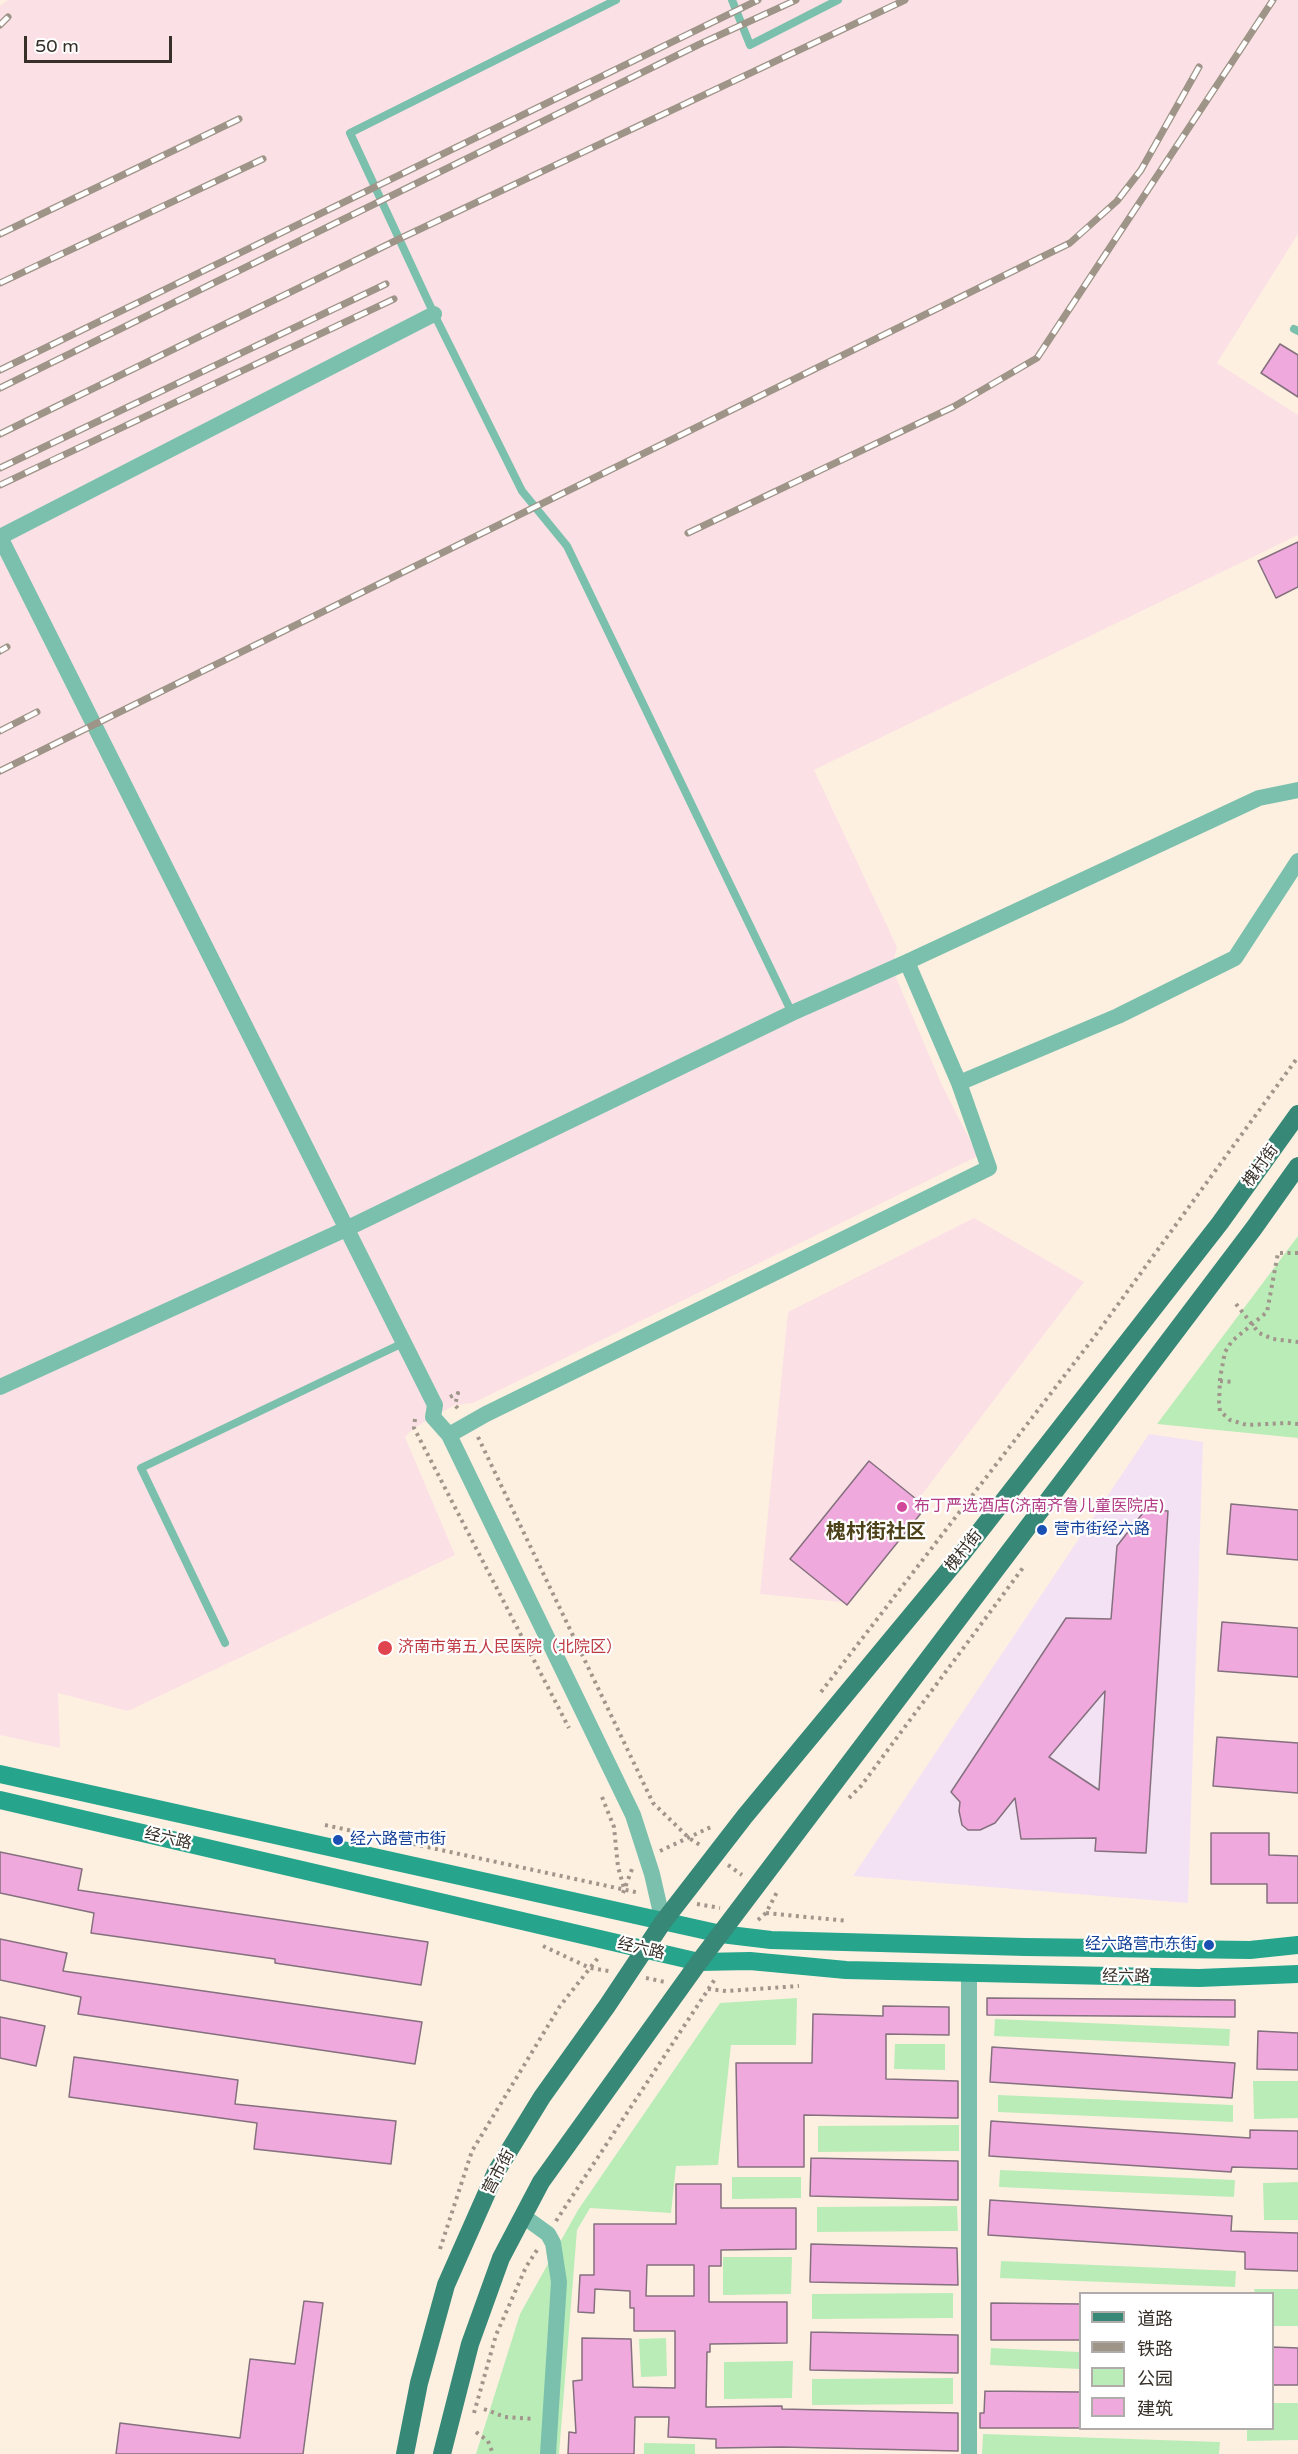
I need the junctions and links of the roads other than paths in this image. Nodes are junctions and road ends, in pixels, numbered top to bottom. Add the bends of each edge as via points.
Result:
1 (616, 0) edge
2 (732, 0) edge
3 (838, 0) edge
4 (434, 314) junction
5 (0, 537) edge
6 (1298, 790) edge
7 (1298, 861) edge
8 (907, 962) junction
9 (792, 1013) junction
10 (959, 1083) junction
11 (1298, 1114) edge
12 (1298, 1166) edge
13 (346, 1229) junction
14 (404, 1343) junction
15 (0, 1387) edge
16 (449, 1435) junction
17 (225, 1643) dead end
18 (0, 1774) edge
19 (0, 1800) edge
20 (663, 1922) junction
21 (721, 1934) junction
22 (1298, 1946) edge
23 (644, 1950) junction
24 (699, 1962) junction
25 (969, 1973) junction
26 (1298, 1974) edge
27 (523, 2216) junction
28 (405, 2454) edge
29 (442, 2454) edge
30 (548, 2454) edge
31 (969, 2454) edge

1 - 4 lane via 350,134
2 - 3 lane via 750,45
4 - 5 street
4 - 9 lane via 522,491 567,546
5 - 13 street
6 - 8 street via 1259,798
7 - 10 street via 1235,958 1118,1016
8 - 9 street
8 - 10 street
9 - 13 street
10 - 16 street via 989,1168
11 - 20 main road, 槐村街 via 1220,1223 962,1554
12 - 21 main road, 槐村街
13 - 14 street
13 - 15 street
14 - 16 street via 435,1405 433,1417
14 - 17 lane via 141,1468
16 - 20 street via 633,1815
18 - 20 main road, 经六路
19 - 23 main road, 经六路
20 - 21 main road, 经六路
20 - 23 main road, 营市街
21 - 22 main road, 经六路 via 771,1940 1191,1950
21 - 24 main road
23 - 24 main road, 经六路
23 - 28 main road, 营市街 via 542,2097 496,2172 446,2285 419,2383
24 - 25 main road, 经六路 via 750,1961 846,1970
24 - 27 main road via 541,2182
25 - 26 main road, 经六路 via 1199,1978
25 - 31 street
27 - 29 main road via 501,2258 470,2344
27 - 30 street via 548,2234 553,2243 559,2282

